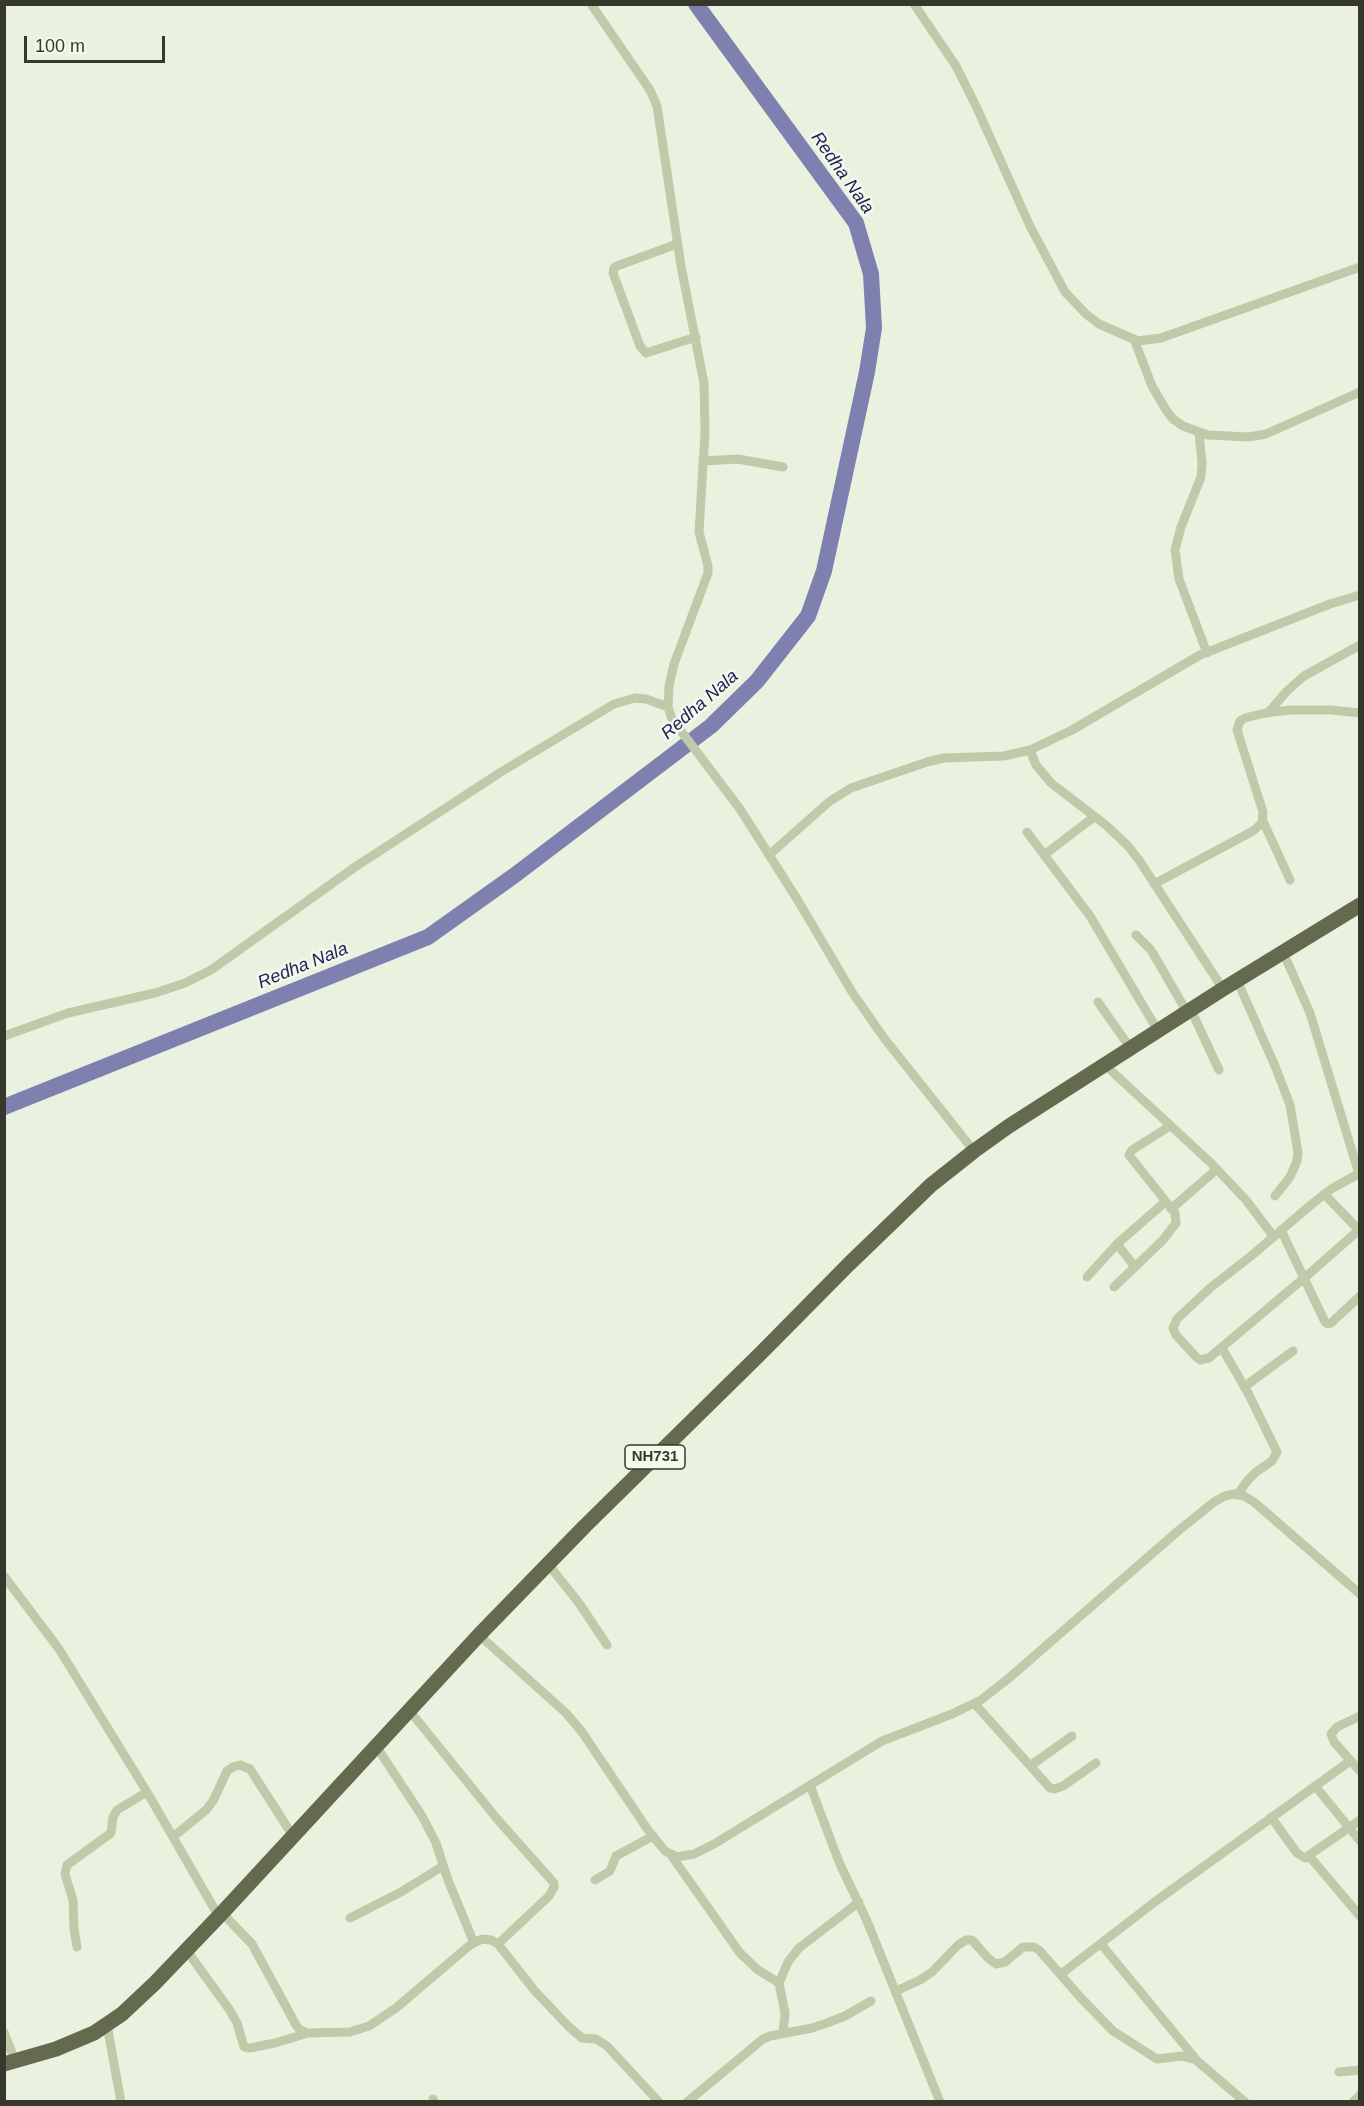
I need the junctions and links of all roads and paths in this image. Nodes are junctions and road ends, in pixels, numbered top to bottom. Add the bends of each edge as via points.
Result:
1 (591, 4) edge
2 (914, 4) edge
3 (677, 244) junction
4 (1359, 267) edge
5 (696, 337) junction
6 (1134, 339) junction
7 (1359, 392) edge
8 (1199, 432) junction
9 (703, 461) junction
10 (783, 467) dead end
11 (1359, 595) edge
12 (1359, 645) edge
13 (1207, 652) junction
14 (668, 707) junction
15 (1359, 712) edge
16 (1268, 713) junction
17 (1030, 750) junction
18 (1094, 817) junction
19 (1263, 821) junction
20 (1027, 832) dead end
21 (769, 855) junction
22 (1044, 855) junction
23 (1290, 880) dead end
24 (1154, 884) junction
25 (1359, 905) edge
26 (1136, 935) dead end
27 (1283, 952) junction
28 (1237, 981) junction
29 (1224, 989) junction
30 (1098, 1002) dead end
31 (1189, 1011) junction
32 (1158, 1031) junction
33 (4, 1036) edge
34 (1131, 1048) junction
35 (1105, 1065) junction
36 (1219, 1070) dead end
37 (1170, 1126) junction
38 (974, 1151) junction
39 (1217, 1169) junction
40 (1359, 1173) edge
41 (1324, 1194) junction
42 (1275, 1196) dead end
43 (1168, 1205) junction
44 (1359, 1230) edge
45 (1278, 1234) junction
46 (1117, 1244) junction
47 (1135, 1267) junction
48 (1087, 1277) dead end
49 (1304, 1279) junction
50 (1114, 1287) dead end
51 (1359, 1296) edge
52 (1221, 1348) junction
53 (1293, 1351) dead end
54 (1244, 1387) junction
55 (1238, 1495) junction
56 (548, 1564) junction
57 (4, 1576) edge
58 (1359, 1594) edge
59 (479, 1635) junction
60 (607, 1645) dead end
61 (974, 1703) junction
62 (409, 1710) junction
63 (1359, 1716) edge
64 (1072, 1736) dead end
65 (376, 1746) junction
66 (1350, 1761) junction
67 (1096, 1763) dead end
68 (1030, 1766) junction
69 (1359, 1771) edge
70 (810, 1785) junction
71 (1316, 1787) junction
72 (147, 1792) junction
73 (1271, 1817) junction
74 (1359, 1820) edge
75 (1349, 1828) junction
76 (293, 1836) junction
77 (653, 1836) junction
78 (173, 1837) junction
79 (1359, 1841) edge
80 (671, 1855) junction
81 (1310, 1857) junction
82 (443, 1866) junction
83 (595, 1880) dead end
84 (859, 1902) junction
85 (221, 1915) junction
86 (1359, 1916) edge
87 (350, 1918) dead end
88 (474, 1943) junction
89 (498, 1944) junction
90 (1101, 1944) junction
91 (77, 1947) dead end
92 (187, 1951) junction
93 (1060, 1974) junction
94 (779, 1983) junction
95 (896, 1991) junction
96 (871, 2001) dead end
97 (107, 2025) junction
98 (4, 2032) edge
99 (783, 2033) junction
100 (308, 2034) junction
101 (1196, 2060) junction
102 (10, 2062) edge
103 (1359, 2070) edge
104 (1339, 2072) dead end
105 (1359, 2095) edge
106 (121, 2102) edge
107 (659, 2102) edge
108 (687, 2102) edge
109 (940, 2102) edge
110 (1245, 2102) edge
111 (1353, 2102) edge

1 - 3 street via 657,106
2 - 6 street via 956,66 1065,292 1099,324
3 - 5 street
3 - 5 street via 617,266 613,273 646,353
4 - 6 street via 1161,338
5 - 9 street via 704,383
6 - 8 street via 1159,400 1173,419
7 - 8 street via 1266,434 1233,437
8 - 13 street via 1201,477 1180,527 1175,550 1179,579
9 - 10 street via 738,459
9 - 14 street via 699,532 708,573 674,664
11 - 13 street
12 - 16 street via 1304,676
13 - 17 street
14 - 21 street via 672,719 740,809
14 - 33 street via 635,698 614,704 387,846 211,969 185,983 68,1013
15 - 16 street
16 - 19 street via 1245,718 1237,730
17 - 18 street via 1044,776
17 - 21 street via 1004,756 944,758 850,788
18 - 22 street
18 - 24 street via 1128,846
19 - 23 street
19 - 24 street via 1259,828
20 - 22 street
21 - 38 street via 877,1029
22 - 32 street via 1090,916
24 - 29 street
25 - 27 highway, NH731
26 - 31 street via 1151,950
27 - 28 highway, NH731
27 - 40 street via 1310,1013
28 - 29 highway, NH731
28 - 42 street via 1290,1105 1297,1161
29 - 31 highway, NH731
30 - 34 street
31 - 32 highway, NH731
31 - 36 street
32 - 34 highway, NH731
34 - 35 highway, NH731
35 - 37 street
35 - 38 highway, NH731
37 - 39 street
37 - 43 street via 1129,1155
38 - 56 highway, NH731 via 931,1185 866,1247
39 - 43 street
39 - 45 street
40 - 41 street
41 - 44 street
41 - 45 street
43 - 46 street
43 - 47 street via 1176,1218 1173,1230
44 - 49 street
45 - 49 street
45 - 52 street via 1210,1288 1174,1324 1176,1335 1200,1360
46 - 47 street
46 - 48 street
47 - 50 street
49 - 51 street via 1328,1324
49 - 52 street
52 - 54 street
53 - 54 street
54 - 55 street via 1278,1452
55 - 58 street via 1254,1502
55 - 61 street via 1214,1502 1001,1685
56 - 59 highway, NH731
56 - 60 street
57 - 72 street via 59,1649
59 - 62 highway, NH731
59 - 77 street via 566,1713
61 - 68 street
61 - 70 street via 882,1741
62 - 65 highway, NH731
62 - 89 street via 554,1883 549,1896
63 - 66 street via 1331,1734
64 - 68 street
65 - 76 highway, NH731
65 - 82 street via 422,1815
66 - 69 street
66 - 71 street
67 - 68 street via 1054,1789
70 - 80 street via 714,1844 685,1856
70 - 84 street
71 - 73 street
71 - 75 street
72 - 78 street
72 - 91 street via 117,1810 111,1833 67,1865 65,1874 73,1900
73 - 81 street via 1297,1853
73 - 90 street
74 - 75 street
75 - 79 street
75 - 81 street
76 - 78 street via 250,1769 240,1765 227,1771 206,1810
76 - 85 highway, NH731
77 - 80 street
77 - 83 street via 616,1856 610,1871
78 - 85 street
80 - 94 street via 740,1953
81 - 86 street
82 - 87 street
82 - 88 street
84 - 94 street via 799,1948
84 - 95 street
85 - 92 highway, NH731
85 - 100 street via 252,1944 296,2025
88 - 89 street via 486,1938
88 - 100 street via 396,2008 360,2030
89 - 107 street via 568,2026 582,2038 596,2039 607,2046
90 - 93 street
90 - 101 street
92 - 97 highway, NH731
92 - 100 street via 229,2009 244,2047
93 - 95 street via 1034,1947 1023,1947 1005,1962 996,1964 972,1940 966,1940 932,1972
93 - 101 street via 1113,2031 1146,2053 1157,2059 1182,2056
94 - 99 street via 785,2013
95 - 109 street
96 - 99 street via 827,2023
97 - 102 highway, NH731 via 76,2042
97 - 106 street
98 - 102 street
99 - 108 street via 763,2039
101 - 110 street
103 - 104 street
105 - 111 street

